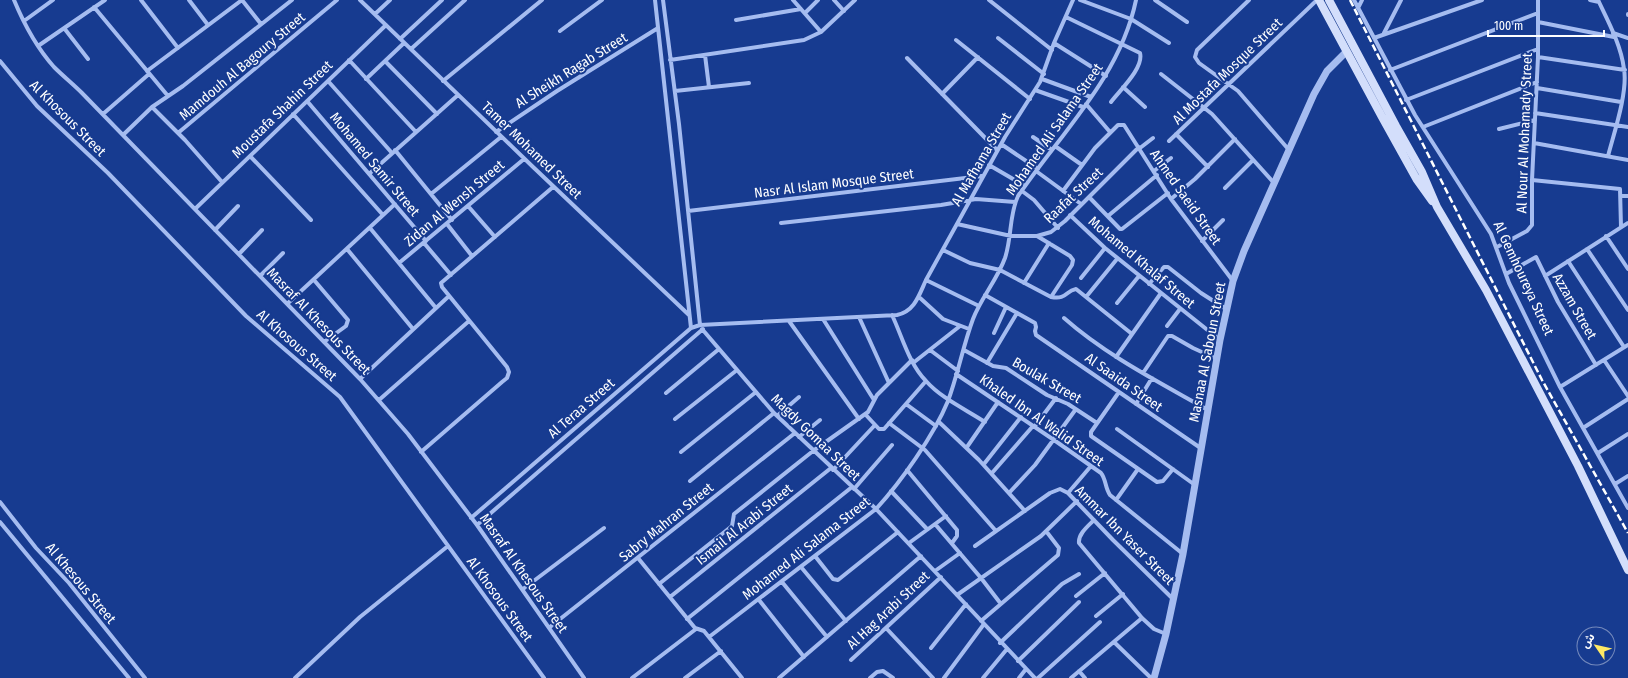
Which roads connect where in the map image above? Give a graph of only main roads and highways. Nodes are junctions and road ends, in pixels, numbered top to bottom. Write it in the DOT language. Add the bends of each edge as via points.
graph roads {
  1 [pos="1318,0"];
  2 [pos="1329,0"];
  3 [pos="1376,98"];
  4 [pos="1628,570"];
  1 -- 3 [label="main road" via="1346,52"];
  2 -- 3 [label="main road"];
  3 -- 4 [label="main road" via="1422,188 1437,207 1486,290 1578,466"];
}
